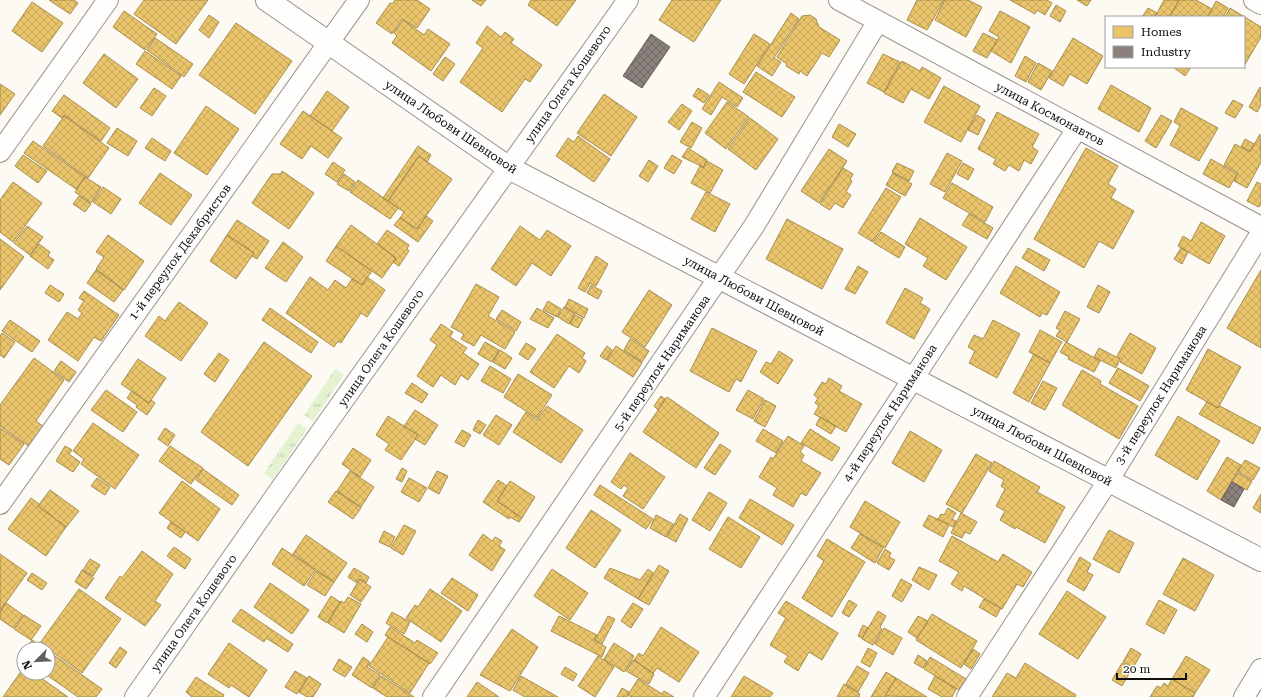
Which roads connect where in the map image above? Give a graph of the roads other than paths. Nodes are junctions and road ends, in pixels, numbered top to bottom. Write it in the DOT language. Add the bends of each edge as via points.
graph roads {
  1 [pos="108,0"];
  2 [pos="267,0"];
  3 [pos="359,0"];
  4 [pos="628,0"];
  5 [pos="839,0"];
  6 [pos="1254,0"];
  7 [pos="1261,4"];
  8 [pos="878,21"];
  9 [pos="329,43"];
  10 [pos="1077,129"];
  11 [pos="0,152"];
  12 [pos="509,168"];
  13 [pos="1261,227"];
  14 [pos="1261,233"];
  15 [pos="720,278"];
  16 [pos="913,379"];
  17 [pos="1108,481"];
  18 [pos="0,504"];
  19 [pos="1261,560"];
  20 [pos="1261,669"];
  21 [pos="135,697"];
  22 [pos="433,697"];
  23 [pos="704,697"];
  24 [pos="967,697"];
  25 [pos="1244,697"];
  1 -- 11 [label="street"];
  2 -- 9 [label="street, улица Любови Шевцовой"];
  3 -- 9 [label="street, 1-й переулок Декабристов"];
  4 -- 12 [label="street, улица Олега Кошевого"];
  5 -- 8 [label="street, улица Космонавтов"];
  6 -- 7 [label="street"];
  8 -- 10 [label="street, улица Космонавтов"];
  8 -- 15 [label="street, 5-й переулок Нариманова"];
  9 -- 12 [label="street, улица Любови Шевцовой"];
  9 -- 18 [label="street, 1-й переулок Декабристов"];
  10 -- 13 [label="street, улица Космонавтов"];
  10 -- 16 [label="street, 4-й переулок Нариманова"];
  12 -- 15 [label="street, улица Любови Шевцовой"];
  12 -- 21 [label="street, улица Олега Кошевого"];
  14 -- 17 [label="street, 3-й переулок Нариманова"];
  15 -- 16 [label="street, улица Любови Шевцовой"];
  15 -- 22 [label="street, 5-й переулок Нариманова"];
  16 -- 17 [label="street, улица Любови Шевцовой"];
  16 -- 23 [label="street, 4-й переулок Нариманова"];
  17 -- 19 [label="street, улица Любови Шевцовой"];
  17 -- 24 [label="street, 3-й переулок Нариманова"];
  20 -- 25 [label="street"];
}
